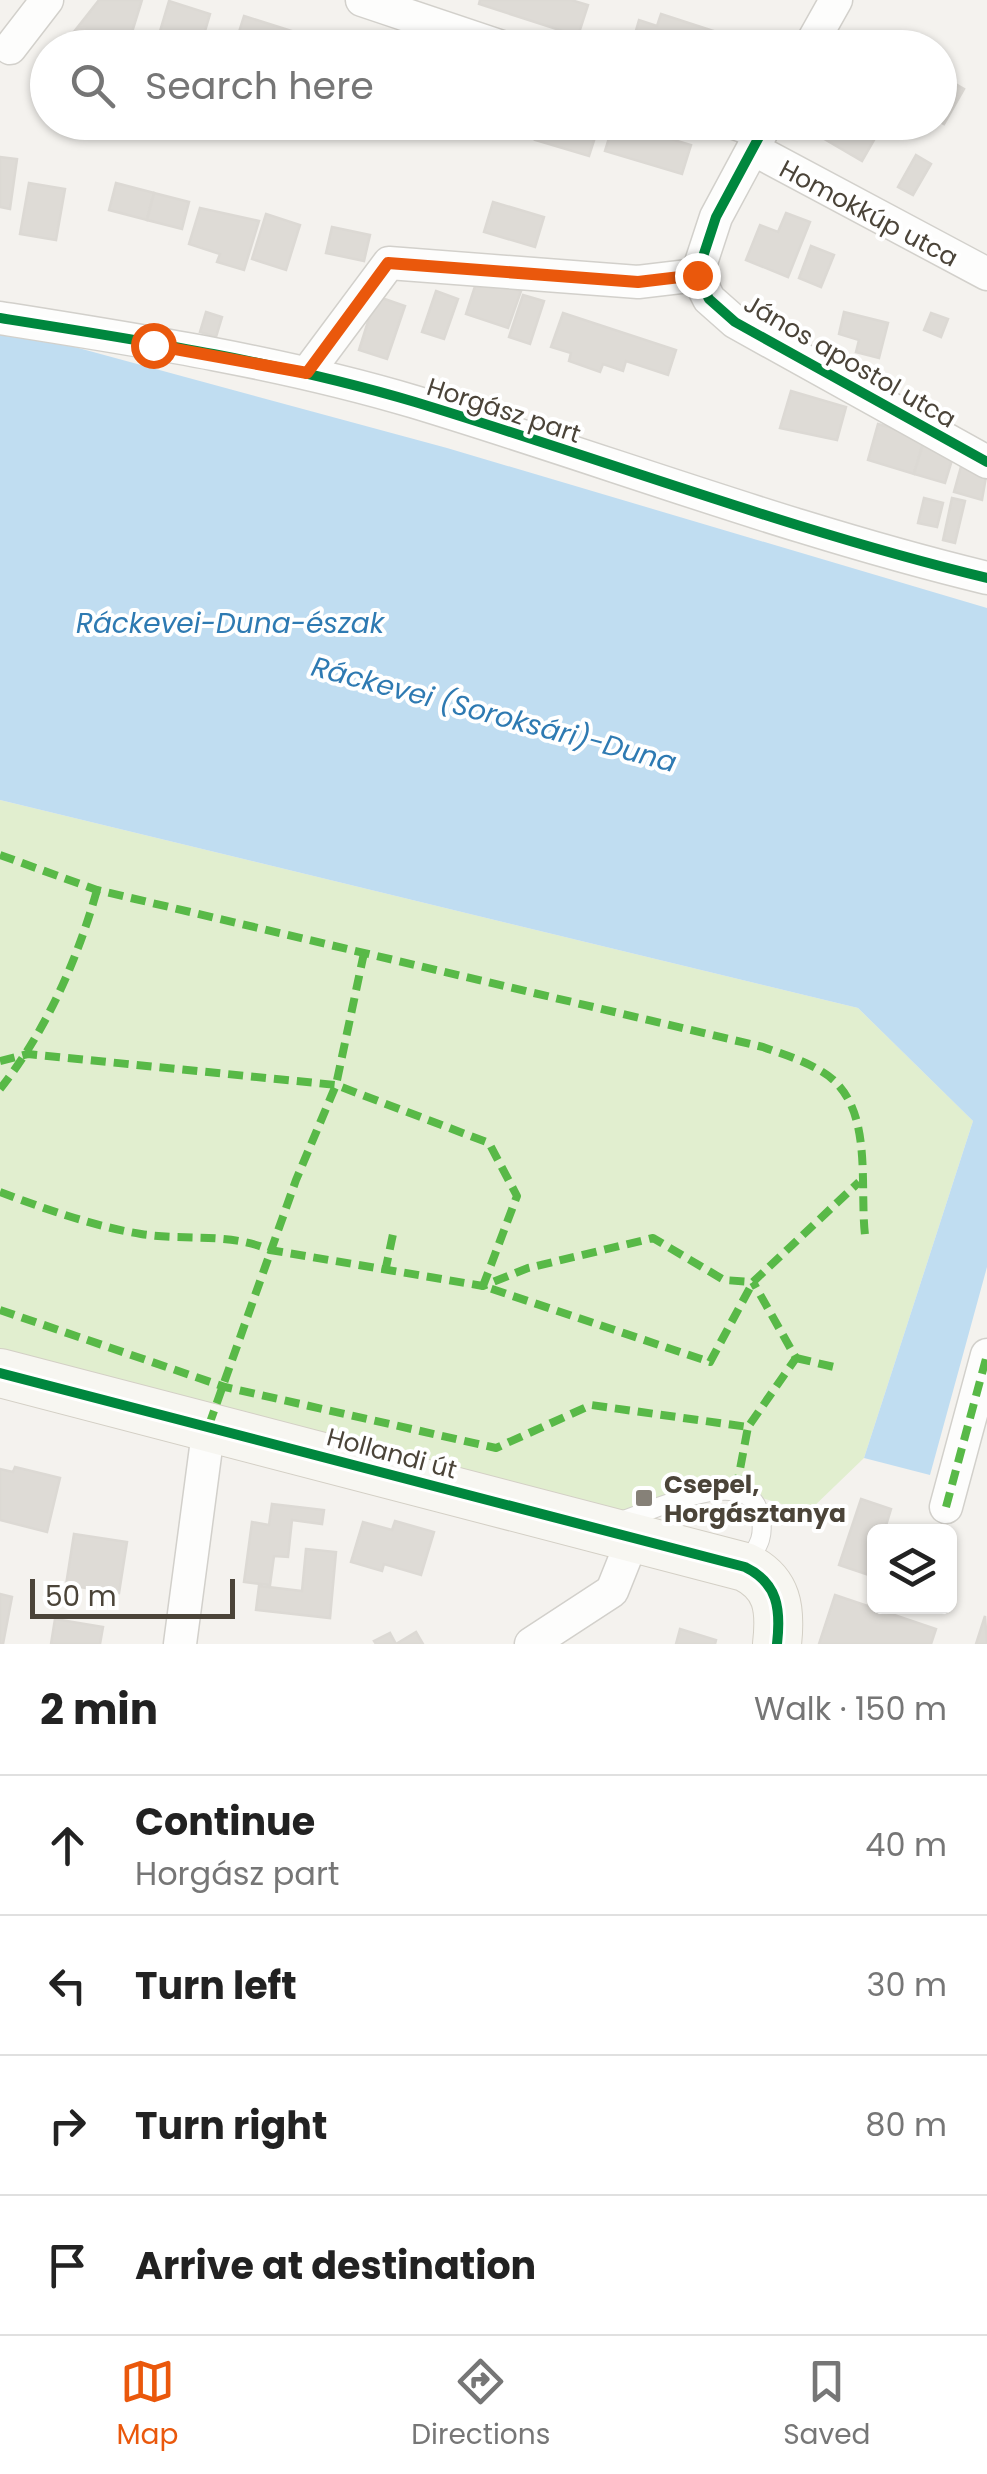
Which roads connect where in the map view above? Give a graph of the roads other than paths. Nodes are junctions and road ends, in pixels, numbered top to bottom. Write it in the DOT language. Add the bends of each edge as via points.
graph roads {
  1 [pos="47,0"];
  2 [pos="362,0"];
  3 [pos="836,0"];
  4 [pos="451,30"];
  5 [pos="819,30"];
  6 [pos="10,48"];
  7 [pos="750,140"];
  8 [pos="766,140"];
  9 [pos="987,274"];
  10 [pos="697,275"];
  11 [pos="0,318"];
  12 [pos="307,373"];
  13 [pos="987,462"];
  14 [pos="987,578"];
  15 [pos="987,1354"];
  16 [pos="0,1373"];
  17 [pos="209,1425"];
  18 [pos="946,1507"];
  19 [pos="618,1532"];
  20 [pos="757,1575"];
  21 [pos="180,1644"];
  22 [pos="531,1644"];
  23 [pos="776,1644"];
  1 -- 6 [label="street"];
  2 -- 4 [label="street"];
  3 -- 5 [label="street"];
  7 -- 10 [label="street"];
  8 -- 9 [label="street, Homokkúp utca"];
  10 -- 12 [label="street" via="638,282 388,263"];
  10 -- 13 [label="street, János apostol utca" via="709,299 735,322"];
  11 -- 12 [label="street, Horgász part"];
  12 -- 14 [label="street, Horgász part" via="866,548"];
  15 -- 18 [label="street"];
  16 -- 17 [label="street, Hollandi út"];
  17 -- 19 [label="street, Hollandi út"];
  17 -- 21 [label="street"];
  19 -- 20 [label="street, Hollandi út"];
  19 -- 20 [label="lane" via="708,1491 736,1490 755,1502 764,1524"];
  19 -- 22 [label="street" via="612,1591"];
  20 -- 23 [label="street" via="778,1600"];
}
